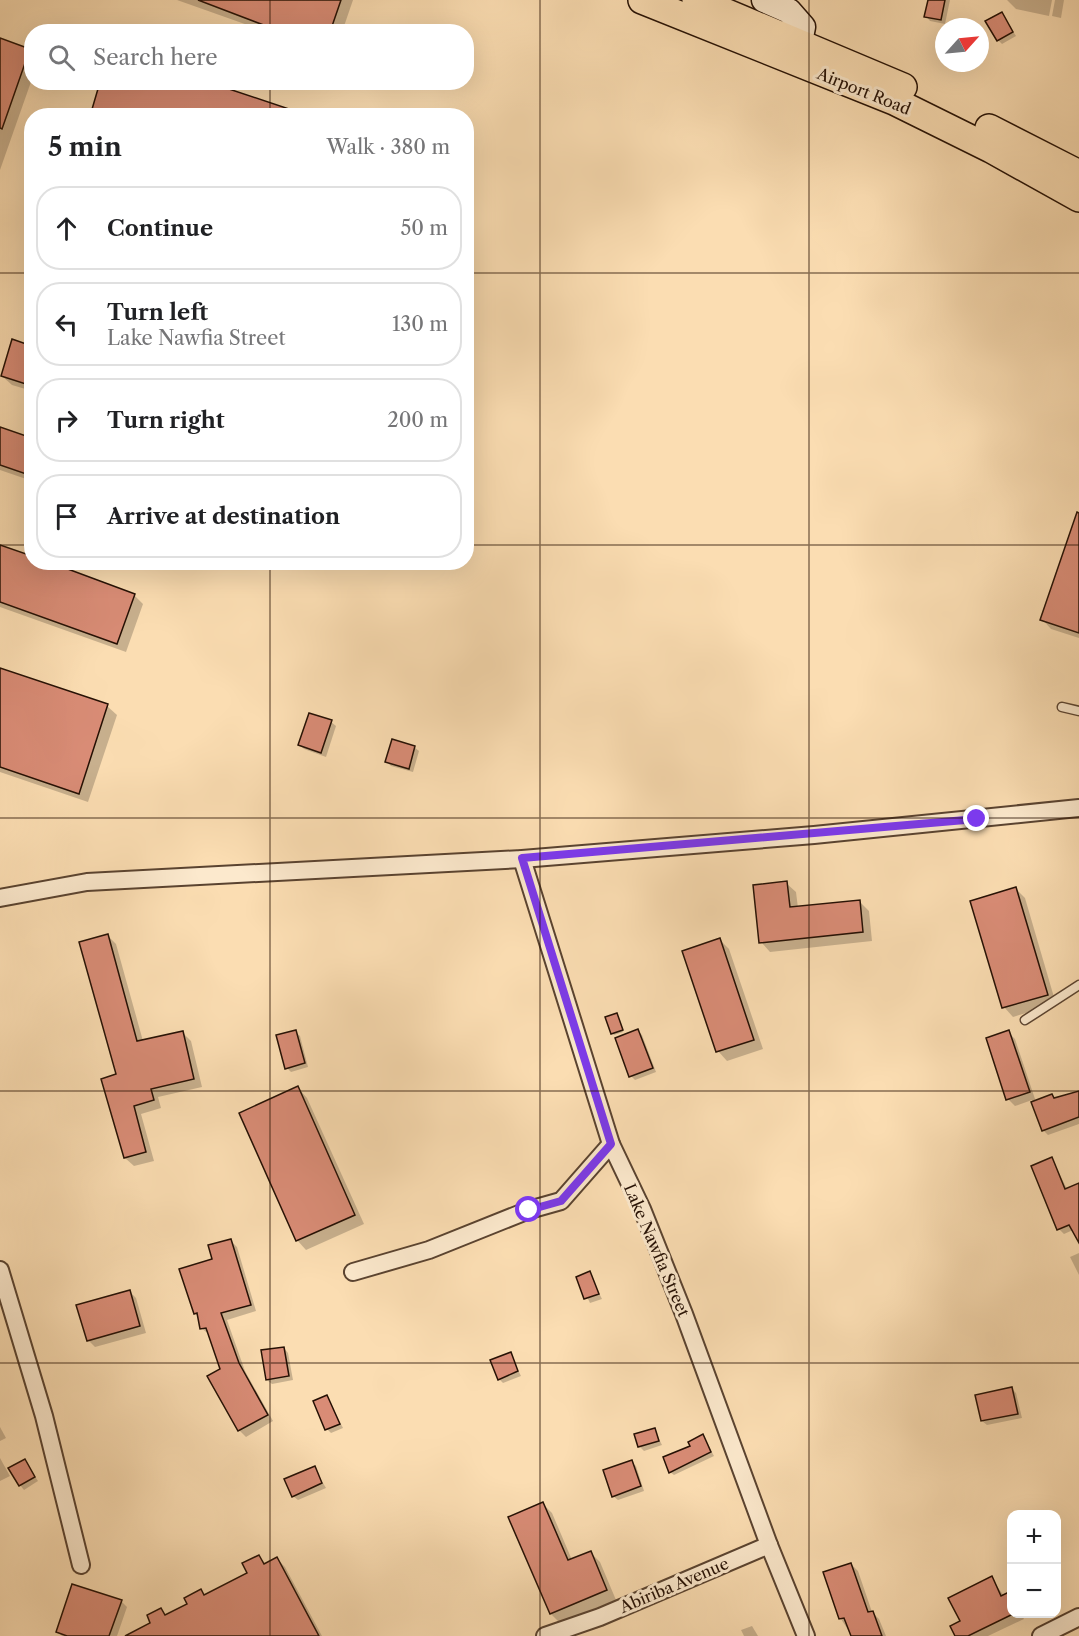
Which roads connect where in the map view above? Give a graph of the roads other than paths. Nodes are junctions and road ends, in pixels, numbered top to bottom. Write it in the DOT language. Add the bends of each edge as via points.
graph roads {
  1 [pos="642,0"];
  2 [pos="696,0"];
  3 [pos="770,1"];
  4 [pos="794,51"];
  5 [pos="845,71"];
  6 [pos="1079,174"];
  7 [pos="1079,198"];
  8 [pos="1062,707"];
  9 [pos="1079,711"];
  10 [pos="1079,808"];
  11 [pos="522,858"];
  12 [pos="0,898"];
  13 [pos="1079,985"];
  14 [pos="1025,1020"];
  15 [pos="611,1144"];
  16 [pos="0,1270"];
  17 [pos="353,1272"];
  18 [pos="769,1545"];
  19 [pos="81,1564"];
  20 [pos="1079,1617"];
  21 [pos="545,1636"];
  22 [pos="806,1636"];
  23 [pos="1041,1636"];
  1 -- 4 [label="main road, Airport Road"];
  2 -- 4 [label="main road, Airport Road"];
  3 -- 4 [label="main road" via="789,11 803,27"];
  4 -- 5 [label="main road, Airport Road"];
  5 -- 6 [label="main road, Airport Road" via="948,107"];
  5 -- 7 [label="main road, Airport Road"];
  8 -- 9 [label="lane"];
  10 -- 11 [label="street" via="814,835"];
  11 -- 12 [label="street" via="87,882"];
  11 -- 15 [label="street, Lake Nawfia Street"];
  13 -- 14 [label="lane"];
  15 -- 17 [label="street" via="561,1201 429,1250"];
  15 -- 18 [label="street, Lake Nawfia Street" via="684,1314"];
  16 -- 19 [label="street" via="44,1416"];
  18 -- 21 [label="street, Abiriba Avenue" via="600,1617"];
  18 -- 22 [label="street, Lake Nawfia Street"];
  20 -- 23 [label="street"];
}
